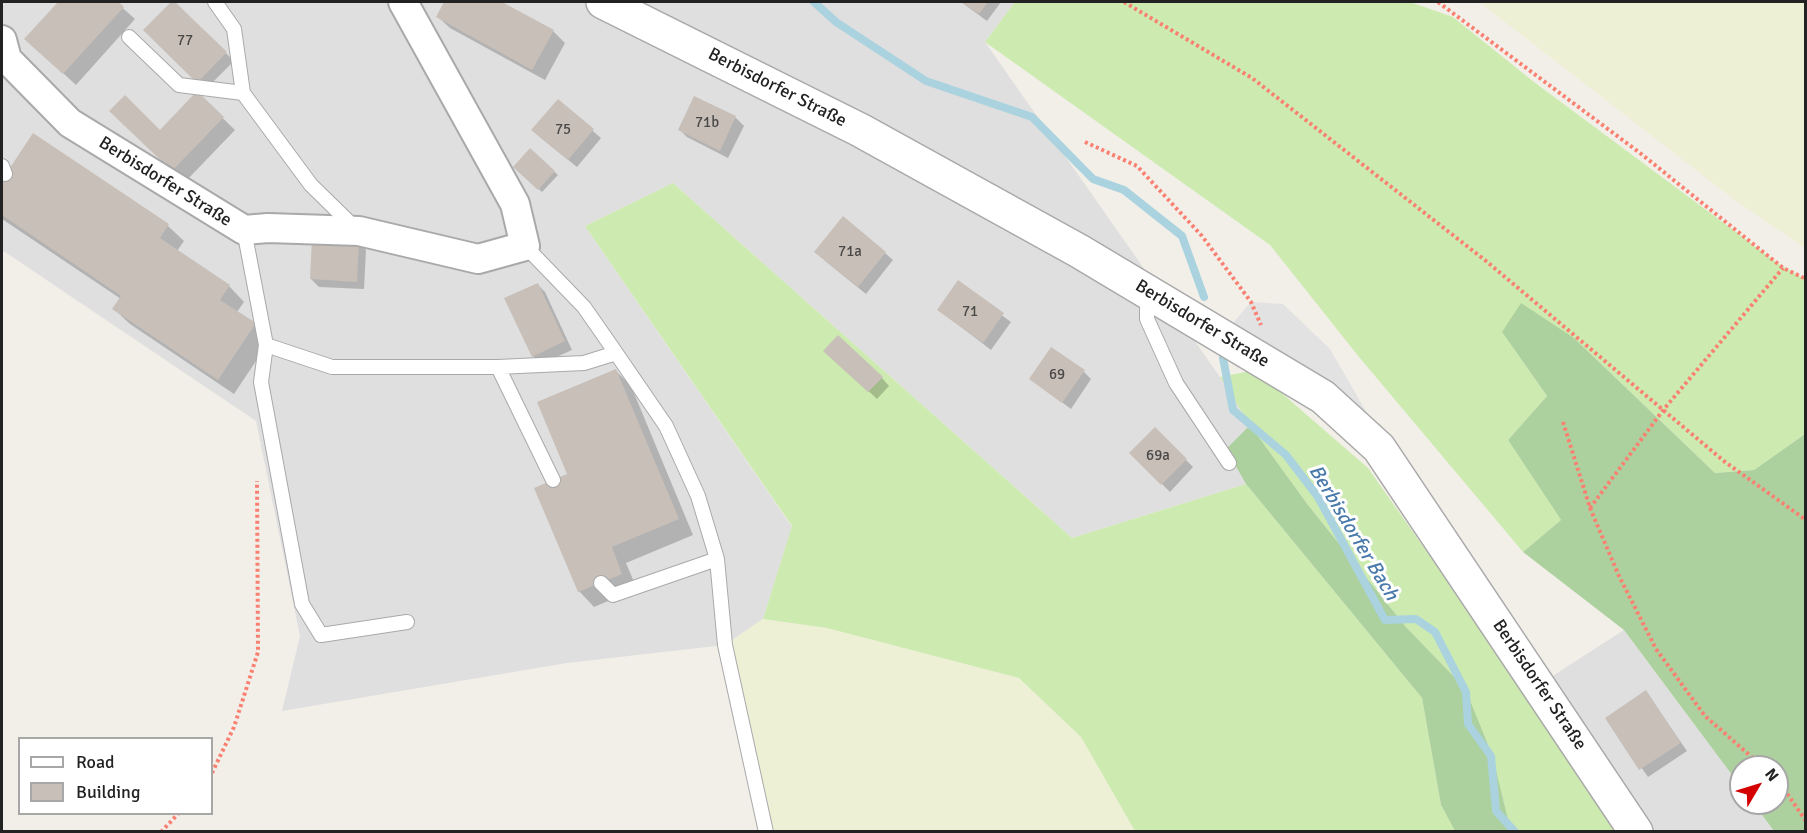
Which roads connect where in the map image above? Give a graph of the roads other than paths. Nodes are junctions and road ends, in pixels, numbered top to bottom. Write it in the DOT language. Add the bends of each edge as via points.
graph roads {
  1 [pos="215,2"];
  2 [pos="403,2"];
  3 [pos="603,2"];
  4 [pos="129,37"];
  5 [pos="3,55"];
  6 [pos="243,93"];
  7 [pos="244,230"];
  8 [pos="359,231"];
  9 [pos="525,246"];
  10 [pos="1147,291"];
  11 [pos="266,345"];
  12 [pos="616,353"];
  13 [pos="498,367"];
  14 [pos="1229,463"];
  15 [pos="553,480"];
  16 [pos="717,559"];
  17 [pos="601,583"];
  18 [pos="406,622"];
  19 [pos="766,831"];
  20 [pos="1636,831"];
  1 -- 6 [label="lane" via="234,29"];
  2 -- 9 [label="street" via="515,204"];
  3 -- 10 [label="street, Berbisdorfer Straße" via="860,130"];
  4 -- 6 [label="lane" via="179,85"];
  5 -- 7 [label="street, Berbisdorfer Straße" via="70,123"];
  6 -- 8 [label="lane" via="310,185"];
  7 -- 8 [label="street, Berbisdorfer Straße"];
  7 -- 11 [label="lane"];
  8 -- 9 [label="street, Berbisdorfer Straße" via="478,259"];
  9 -- 12 [label="lane" via="584,307"];
  10 -- 14 [label="lane" via="1148,320 1176,383"];
  10 -- 20 [label="street, Berbisdorfer Straße" via="1323,397 1380,448"];
  11 -- 13 [label="lane" via="332,367"];
  11 -- 18 [label="lane" via="261,382 302,604 321,635"];
  12 -- 13 [label="lane" via="584,363"];
  12 -- 16 [label="lane" via="666,426 698,496"];
  13 -- 15 [label="lane"];
  16 -- 17 [label="lane" via="613,595"];
  16 -- 19 [label="lane" via="725,645"];
}
